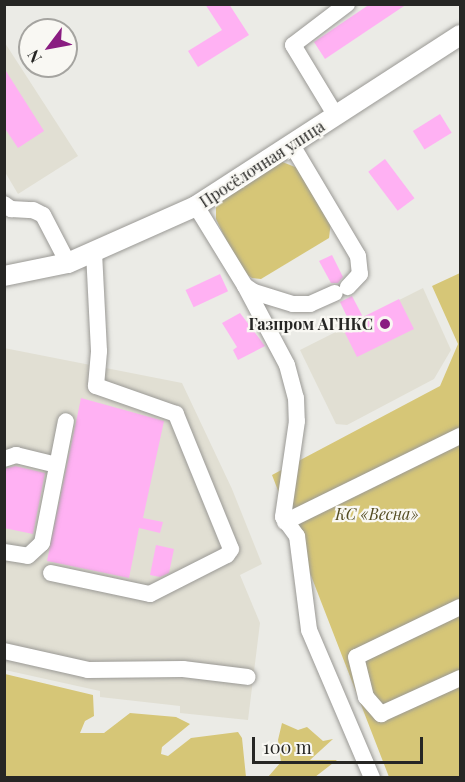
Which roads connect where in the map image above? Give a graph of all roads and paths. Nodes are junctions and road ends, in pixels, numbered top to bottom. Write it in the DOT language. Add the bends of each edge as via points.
graph roads {
  1 [pos="347,4"];
  2 [pos="460,35"];
  3 [pos="336,116"];
  4 [pos="292,145"];
  5 [pos="4,204"];
  6 [pos="196,206"];
  7 [pos="94,253"];
  8 [pos="60,266"];
  9 [pos="4,276"];
  10 [pos="246,286"];
  11 [pos="66,421"];
  12 [pos="460,436"];
  13 [pos="4,459"];
  14 [pos="57,465"];
  15 [pos="285,522"];
  16 [pos="4,552"];
  17 [pos="51,573"];
  18 [pos="460,607"];
  19 [pos="4,651"];
  20 [pos="248,677"];
  21 [pos="460,678"];
  22 [pos="372,777"];
  1 -- 3 [label="lane" via="292,45"];
  2 -- 3 [label="main road, Просёлочная улица"];
  3 -- 4 [label="main road, Просёлочная улица"];
  4 -- 6 [label="main road, Просёлочная улица"];
  4 -- 10 [label="lane" via="358,256 360,274 342,290 310,304 265,297"];
  5 -- 8 [label="lane" via="43,215"];
  6 -- 7 [label="main road, Просёлочная улица"];
  6 -- 10 [label="lane"];
  7 -- 8 [label="main road, Просёлочная улица"];
  7 -- 17 [label="lane" via="99,351 96,386 176,414 231,549 227,555 150,594"];
  8 -- 9 [label="main road, Просёлочная улица"];
  10 -- 15 [label="lane" via="287,365 296,398 297,421 283,509"];
  11 -- 14 [label="lane"];
  12 -- 15 [label="lane"];
  13 -- 14 [label="lane" via="21,456"];
  14 -- 16 [label="lane" via="42,543 28,555"];
  15 -- 22 [label="lane" via="297,536 309,630"];
  18 -- 21 [label="lane" via="356,657 366,697 381,714"];
  19 -- 20 [label="lane" via="88,669 183,669"];
}
